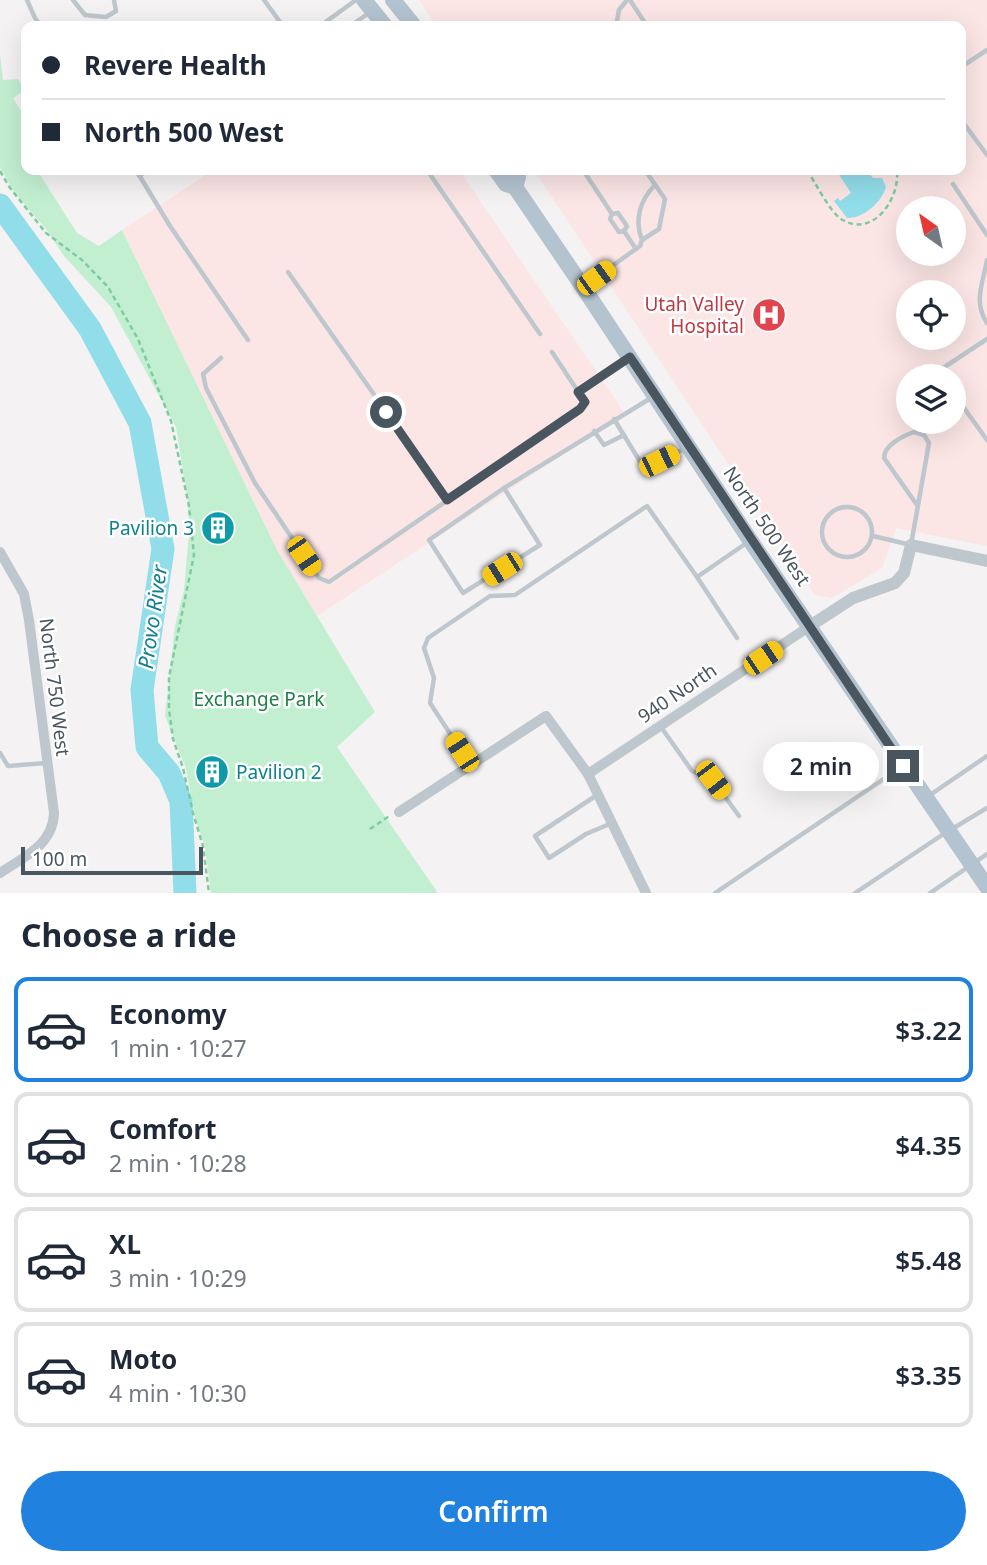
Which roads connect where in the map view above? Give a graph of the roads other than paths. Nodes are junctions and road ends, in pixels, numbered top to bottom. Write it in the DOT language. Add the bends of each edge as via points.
graph roads {
  1 [pos="27,0"];
  2 [pos="73,0"];
  3 [pos="114,0"];
  4 [pos="264,0"];
  5 [pos="356,0"];
  6 [pos="393,0"];
  7 [pos="629,0"];
  8 [pos="368,6"];
  9 [pos="37,21"];
  10 [pos="279,21"];
  11 [pos="327,21"];
  12 [pos="354,21"];
  13 [pos="381,21"];
  14 [pos="410,21"];
  15 [pos="617,21"];
  16 [pos="644,21"];
  17 [pos="987,50"];
  18 [pos="966,64"];
  19 [pos="966,126"];
  20 [pos="987,155"];
  21 [pos="433,175"];
  22 [pos="500,175"];
  23 [pos="517,175"];
  24 [pos="586,175"];
  25 [pos="648,175"];
  26 [pos="139,176"];
  27 [pos="953,184"];
  28 [pos="655,185"];
  29 [pos="515,187"];
  30 [pos="987,235"];
  31 [pos="642,240"];
  32 [pos="636,249"];
  33 [pos="987,260"];
  34 [pos="288,272"];
  35 [pos="583,287"];
  36 [pos="987,323"];
  37 [pos="540,334"];
  38 [pos="987,339"];
  39 [pos="248,340"];
  40 [pos="552,352"];
  41 [pos="630,357"];
  42 [pos="221,358"];
  43 [pos="949,364"];
  44 [pos="578,392"];
  45 [pos="655,395"];
  46 [pos="966,411"];
  47 [pos="614,419"];
  48 [pos="594,431"];
  49 [pos="624,435"];
  50 [pos="987,440"];
  51 [pos="689,447"];
  52 [pos="504,488"];
  53 [pos="447,500"];
  54 [pos="917,505"];
  55 [pos="873,536"];
  56 [pos="750,540"];
  57 [pos="911,545"];
  58 [pos="0,552"];
  59 [pos="987,561"];
  60 [pos="697,577"];
  61 [pos="810,626"];
  62 [pos="737,638"];
  63 [pos="661,727"];
  64 [pos="0,753"];
  65 [pos="987,756"];
  66 [pos="47,763"];
  67 [pos="471,765"];
  68 [pos="903,766"];
  69 [pos="588,774"];
  70 [pos="598,795"];
  71 [pos="926,798"];
  72 [pos="987,808"];
  73 [pos="399,812"];
  74 [pos="740,816"];
  75 [pos="612,823"];
  76 [pos="948,831"];
  77 [pos="987,854"];
  78 [pos="972,865"];
  79 [pos="0,873"];
  80 [pos="987,887"];
  81 [pos="645,892"];
  82 [pos="715,893"];
  83 [pos="855,893"];
  84 [pos="930,893"];
  1 -- 9 [label="lane"];
  2 -- 3 [label="lane" via="85,15 106,17 116,11"];
  4 -- 10 [label="lane"];
  5 -- 11 [label="lane"];
  6 -- 14 [label="main road"];
  7 -- 15 [label="lane" via="619,10"];
  7 -- 16 [label="lane"];
  8 -- 12 [label="lane"];
  8 -- 13 [label="main road"];
  17 -- 18 [label="lane"];
  19 -- 20 [label="lane"];
  21 -- 37 [label="lane"];
  22 -- 29 [label="main road, North 500 West"];
  23 -- 29 [label="main road"];
  24 -- 32 [label="lane" via="612,214 618,214 627,226 624,231"];
  25 -- 28 [label="lane"];
  26 -- 39 [label="lane"];
  27 -- 30 [label="lane"];
  28 -- 31 [label="lane" via="644,195 637,226"];
  28 -- 31 [label="lane" via="665,199 659,229"];
  29 -- 35 [label="main road, North 500 West"];
  31 -- 32 [label="lane"];
  32 -- 35 [label="lane"];
  33 -- 36 [label="lane" via="978,300"];
  34 -- 53 [label="lane"];
  35 -- 41 [label="main road, North 500 West"];
  38 -- 43 [label="lane"];
  40 -- 44 [label="lane"];
  41 -- 44 [label="lane"];
  41 -- 45 [label="main road, North 500 West"];
  42 -- 53 [label="lane" via="203,374 205,388 255,484 319,578 329,582"];
  44 -- 53 [label="lane" via="585,402 580,409"];
  45 -- 47 [label="lane"];
  45 -- 51 [label="main road, North 500 West"];
  46 -- 50 [label="lane"];
  47 -- 48 [label="lane"];
  47 -- 49 [label="lane"];
  48 -- 49 [label="lane" via="604,445"];
  48 -- 52 [label="lane"];
  49 -- 51 [label="lane" via="644,468"];
  51 -- 56 [label="main road, North 500 West"];
  52 -- 52 [label="lane" via="429,540 463,593 540,545"];
  54 -- 54 [label="lane" via="929,443 914,432 883,454"];
  54 -- 57 [label="lane"];
  55 -- 55 [label="lane" via="870,520 854,508 827,516 822,537 840,556 856,555"];
  55 -- 57 [label="lane"];
  56 -- 60 [label="lane"];
  56 -- 61 [label="main road, North 500 West"];
  57 -- 59 [label="street"];
  57 -- 61 [label="street, 940 North" via="904,573 895,583 862,593"];
  58 -- 66 [label="street, North 750 West" via="24,594"];
  60 -- 62 [label="lane"];
  60 -- 67 [label="lane" via="647,506 515,595 490,596 428,638 424,648 434,678 430,704"];
  61 -- 63 [label="street, 940 North"];
  61 -- 68 [label="main road, North 500 West"];
  63 -- 69 [label="street, 940 North"];
  63 -- 74 [label="lane" via="692,771 713,780"];
  64 -- 66 [label="lane" via="8,766"];
  65 -- 71 [label="lane"];
  66 -- 79 [label="street, North 750 West" via="54,814 51,833 43,844"];
  67 -- 69 [label="street" via="545,716"];
  67 -- 73 [label="street"];
  68 -- 71 [label="main road, North 500 West"];
  68 -- 82 [label="lane"];
  69 -- 70 [label="street"];
  70 -- 75 [label="street"];
  70 -- 75 [label="lane" via="535,836 549,858"];
  71 -- 76 [label="main road, North 500 West"];
  72 -- 76 [label="lane"];
  75 -- 81 [label="street"];
  76 -- 78 [label="main road, North 500 West"];
  76 -- 83 [label="lane"];
  77 -- 78 [label="lane"];
  78 -- 80 [label="main road, North 500 West"];
  78 -- 84 [label="lane"];
}
